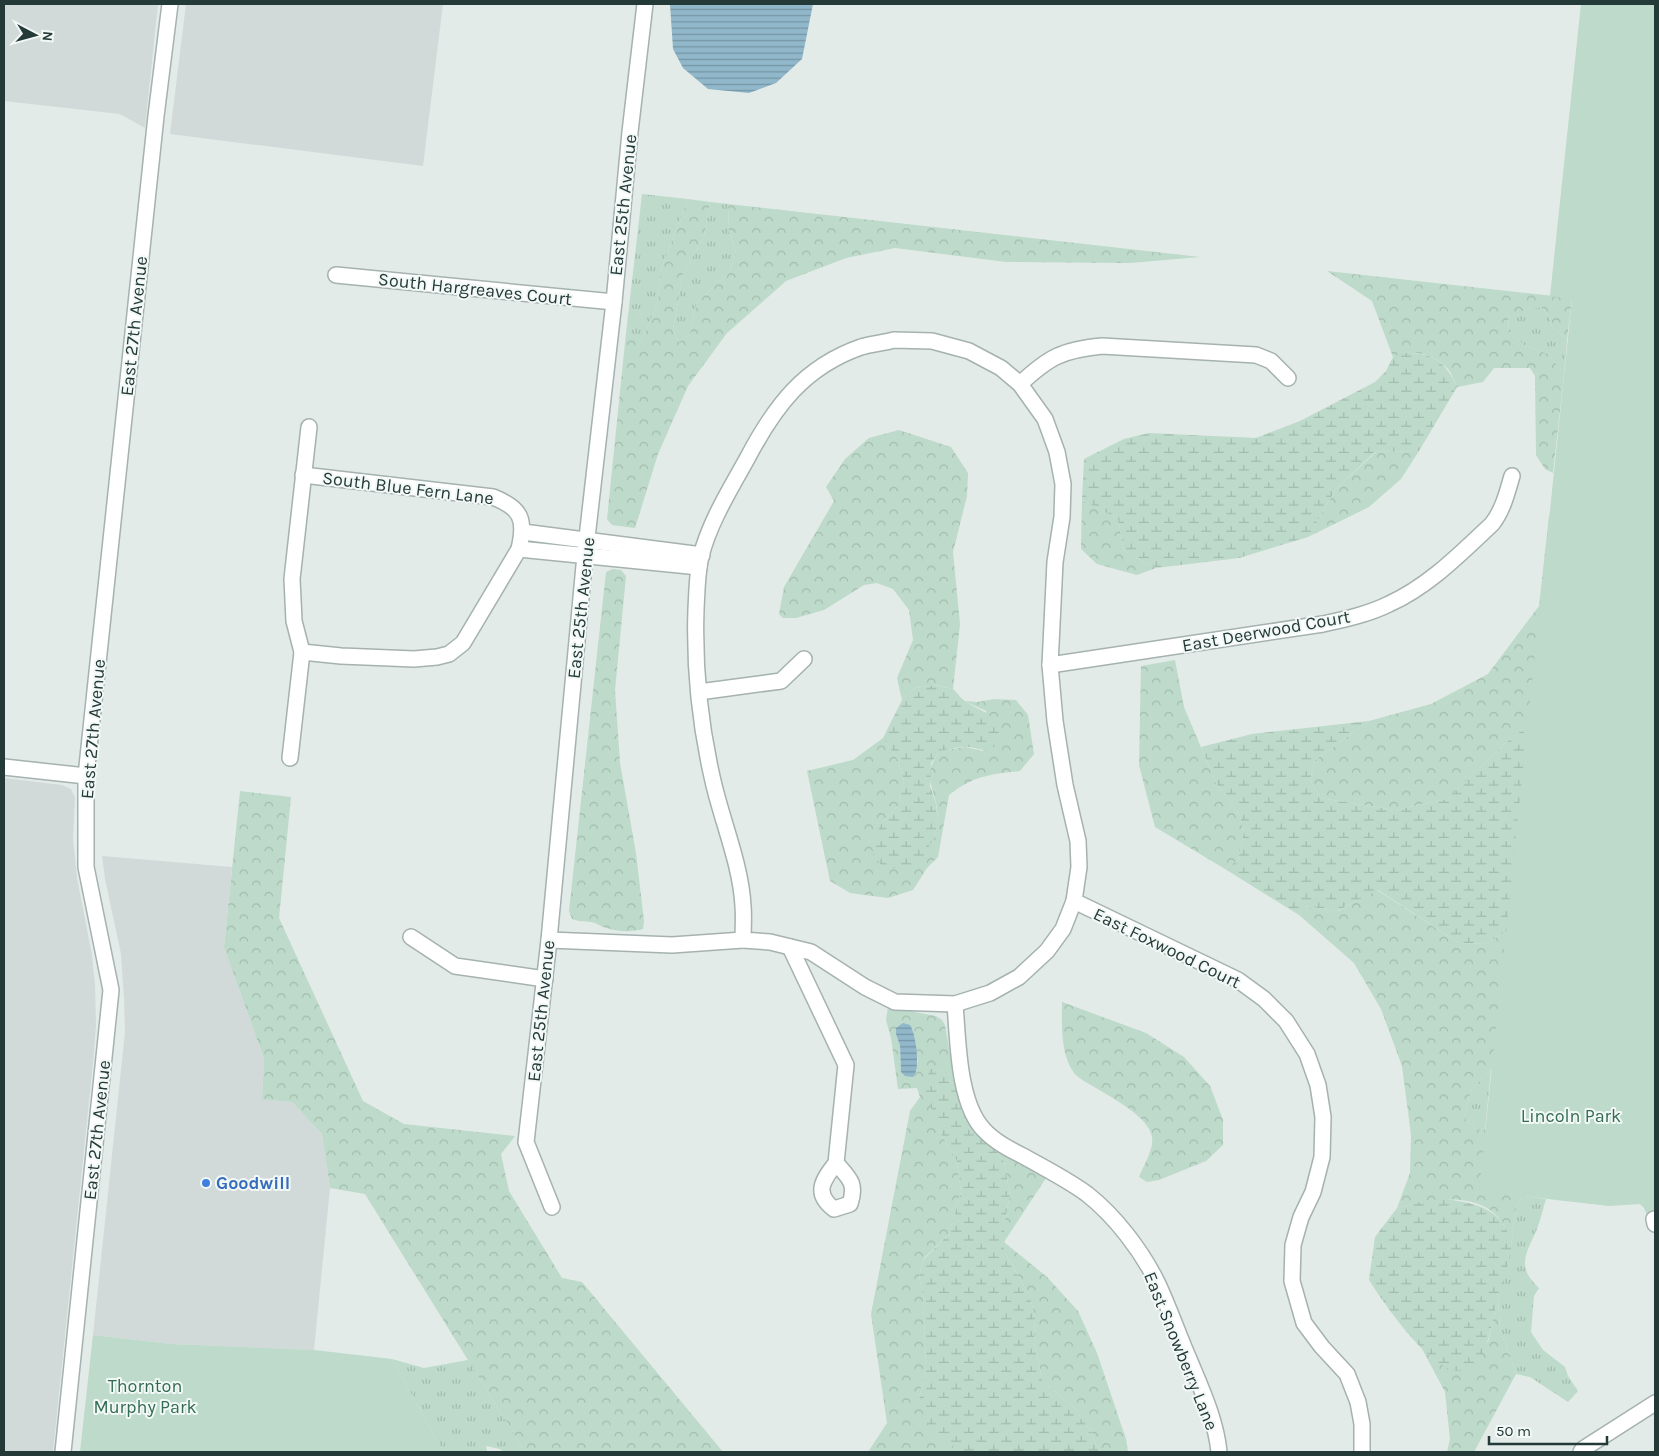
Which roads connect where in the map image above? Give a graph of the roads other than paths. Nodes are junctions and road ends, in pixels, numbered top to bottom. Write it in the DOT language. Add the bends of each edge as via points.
graph roads {
  1 [pos="170,4"];
  2 [pos="645,4"];
  3 [pos="336,275"];
  4 [pos="614,302"];
  5 [pos="1288,378"];
  6 [pos="1020,384"];
  7 [pos="309,427"];
  8 [pos="303,475"];
  9 [pos="1512,476"];
  10 [pos="523,532"];
  11 [pos="586,548"];
  12 [pos="519,549"];
  13 [pos="700,561"];
  14 [pos="302,652"];
  15 [pos="804,659"];
  16 [pos="1050,665"];
  17 [pos="699,692"];
  18 [pos="290,758"];
  19 [pos="4,767"];
  20 [pos="86,776"];
  21 [pos="1074,902"];
  22 [pos="410,937"];
  23 [pos="549,940"];
  24 [pos="743,940"];
  25 [pos="790,947"];
  26 [pos="544,979"];
  27 [pos="954,1004"];
  28 [pos="836,1163"];
  29 [pos="552,1207"];
  30 [pos="1655,1403"];
  31 [pos="63,1452"];
  32 [pos="1219,1452"];
  33 [pos="1362,1452"];
  34 [pos="1581,1452"];
  1 -- 20 [label="street, East 27th Avenue"];
  2 -- 4 [label="street, East 25th Avenue"];
  3 -- 4 [label="street, South Hargreaves Court"];
  4 -- 11 [label="street, East 25th Avenue"];
  5 -- 6 [label="street" via="1271,361 1256,355 1102,346 1058,355 1041,364"];
  6 -- 13 [label="street" via="1001,368 969,351 932,341 894,340 862,347 827,363 798,384 764,425 717,516"];
  6 -- 16 [label="street" via="1045,419 1058,452 1064,484 1055,562"];
  7 -- 8 [label="street"];
  8 -- 10 [label="street, South Blue Fern Lane" via="493,497 511,504 522,521"];
  8 -- 14 [label="street" via="292,579 294,621"];
  9 -- 16 [label="street, East Deerwood Court" via="1499,516 1492,524 1428,581 1390,604 1323,624"];
  10 -- 11 [label="street"];
  10 -- 12 [label="street"];
  11 -- 12 [label="street"];
  11 -- 13 [label="street"];
  11 -- 23 [label="street, East 25th Avenue"];
  12 -- 14 [label="street" via="463,643 450,654 414,659"];
  13 -- 17 [label="street" via="695,634"];
  14 -- 18 [label="street"];
  15 -- 17 [label="street" via="781,681"];
  16 -- 21 [label="street" via="1065,785 1078,841 1079,867"];
  17 -- 24 [label="street" via="713,782 740,882"];
  19 -- 20 [label="street"];
  20 -- 31 [label="street, East 27th Avenue" via="86,867 111,990"];
  21 -- 27 [label="street" via="1063,929 1047,951 1019,978 990,993"];
  21 -- 33 [label="street, East Foxwood Court" via="1238,980 1286,1021 1307,1054 1318,1085 1323,1117 1322,1157 1293,1245 1292,1281 1304,1323 1346,1374 1358,1402"];
  22 -- 26 [label="street" via="454,966"];
  23 -- 24 [label="street" via="672,945"];
  23 -- 26 [label="street, East 25th Avenue"];
  24 -- 25 [label="street"];
  25 -- 27 [label="street" via="810,952 895,1002"];
  25 -- 28 [label="street" via="846,1065"];
  26 -- 29 [label="street, East 25th Avenue" via="526,1142"];
  27 -- 32 [label="street, East Snowberry Lane" via="962,1080 984,1130 1003,1146 1064,1178 1088,1195 1133,1244 1157,1282 1202,1391"];
  30 -- 34 [label="street"];
}
